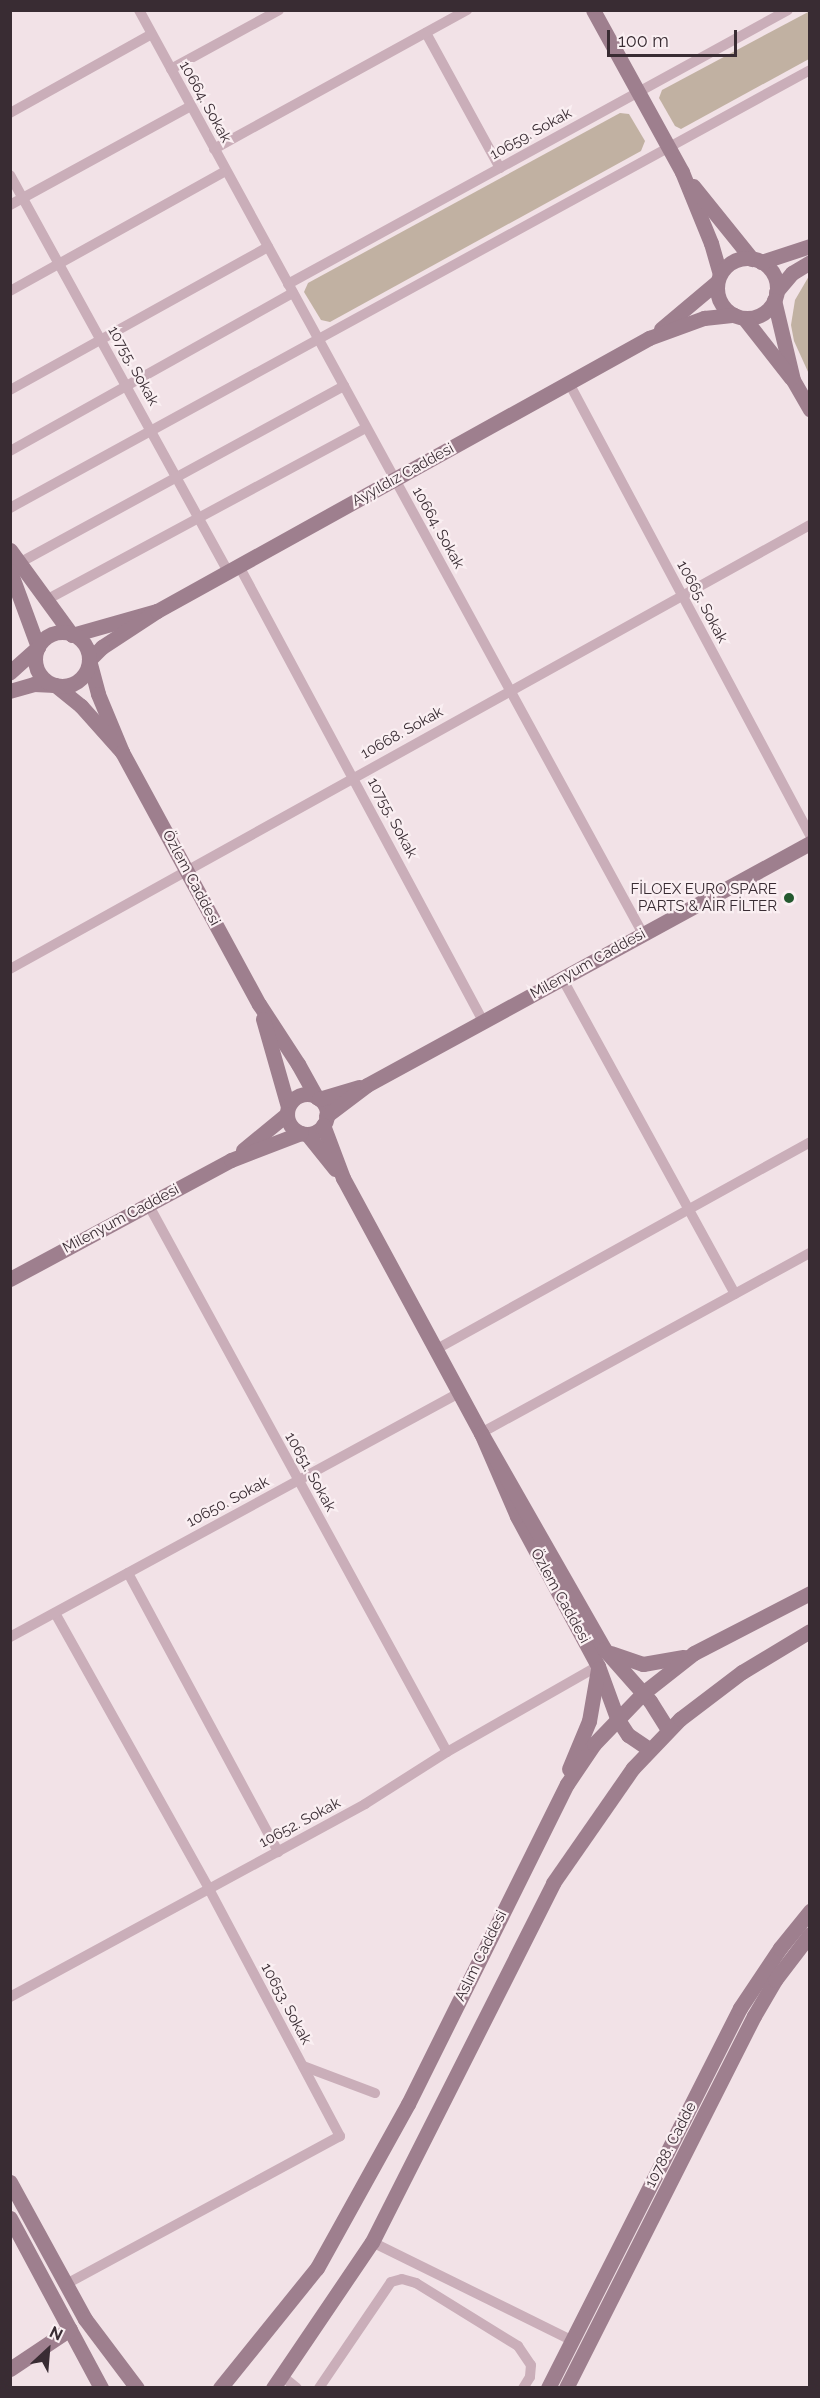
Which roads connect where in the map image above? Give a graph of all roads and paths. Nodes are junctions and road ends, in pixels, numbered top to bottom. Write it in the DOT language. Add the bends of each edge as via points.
graph roads {
  1 [pos="139,10"];
  2 [pos="279,10"];
  3 [pos="466,10"];
  4 [pos="593,10"];
  5 [pos="788,10"];
  6 [pos="426,33"];
  7 [pos="152,34"];
  8 [pos="171,69"];
  9 [pos="810,70"];
  10 [pos="638,93"];
  11 [pos="191,106"];
  12 [pos="10,113"];
  13 [pos="214,149"];
  14 [pos="669,149"];
  15 [pos="500,168"];
  16 [pos="226,171"];
  17 [pos="682,172"];
  18 [pos="10,175"];
  19 [pos="23,198"];
  20 [pos="10,205"];
  21 [pos="810,246"];
  22 [pos="268,247"];
  23 [pos="757,260"];
  24 [pos="810,262"];
  25 [pos="60,264"];
  26 [pos="719,278"];
  27 [pos="290,289"];
  28 [pos="10,291"];
  29 [pos="775,296"];
  30 [pos="739,316"];
  31 [pos="649,338"];
  32 [pos="318,339"];
  33 [pos="101,340"];
  34 [pos="794,380"];
  35 [pos="569,383"];
  36 [pos="127,386"];
  37 [pos="344,386"];
  38 [pos="10,390"];
  39 [pos="810,408"];
  40 [pos="366,428"];
  41 [pos="151,431"];
  42 [pos="10,451"];
  43 [pos="177,477"];
  44 [pos="394,480"];
  45 [pos="10,508"];
  46 [pos="199,518"];
  47 [pos="810,525"];
  48 [pos="10,550"];
  49 [pos="16,567"];
  50 [pos="234,569"];
  51 [pos="682,596"];
  52 [pos="48,599"];
  53 [pos="157,611"];
  54 [pos="72,634"];
  55 [pos="38,647"];
  56 [pos="89,660"];
  57 [pos="10,672"];
  58 [pos="55,685"];
  59 [pos="10,691"];
  60 [pos="510,691"];
  61 [pos="122,752"];
  62 [pos="354,777"];
  63 [pos="810,835"];
  64 [pos="810,843"];
  65 [pos="186,870"];
  66 [pos="643,934"];
  67 [pos="10,969"];
  68 [pos="562,978"];
  69 [pos="259,1004"];
  70 [pos="483,1021"];
  71 [pos="367,1085"];
  72 [pos="317,1098"];
  73 [pos="287,1111"];
  74 [pos="325,1121"];
  75 [pos="304,1134"];
  76 [pos="810,1142"];
  77 [pos="231,1160"];
  78 [pos="343,1178"];
  79 [pos="148,1204"];
  80 [pos="688,1209"];
  81 [pos="810,1253"];
  82 [pos="10,1279"];
  83 [pos="735,1294"];
  84 [pos="435,1350"];
  85 [pos="459,1393"];
  86 [pos="481,1433"];
  87 [pos="298,1481"];
  88 [pos="128,1573"];
  89 [pos="810,1593"];
  90 [pos="55,1613"];
  91 [pos="810,1631"];
  92 [pos="10,1637"];
  93 [pos="604,1649"];
  94 [pos="694,1653"];
  95 [pos="598,1666"];
  96 [pos="643,1693"];
  97 [pos="617,1718"];
  98 [pos="668,1730"];
  99 [pos="649,1749"];
  100 [pos="447,1752"];
  101 [pos="558,1802"];
  102 [pos="278,1852"];
  103 [pos="209,1889"];
  104 [pos="810,1911"];
  105 [pos="810,1934"];
  106 [pos="10,1997"];
  107 [pos="303,2066"];
  108 [pos="375,2093"];
  109 [pos="10,2182"];
  110 [pos="10,2218"];
  111 [pos="372,2242"];
  112 [pos="65,2285"];
  113 [pos="69,2329"];
  114 [pos="573,2341"];
  115 [pos="10,2369"];
  116 [pos="124,2372"];
  117 [pos="231,2375"];
  118 [pos="278,2382"];
  119 [pos="101,2388"];
  120 [pos="137,2388"];
  121 [pos="148,2388"];
  122 [pos="206,2388"];
  123 [pos="220,2388"];
  124 [pos="297,2388"];
  125 [pos="319,2388"];
  126 [pos="523,2388"];
  127 [pos="548,2388"];
  128 [pos="566,2388"];
  1 -- 7 [label="street, 10664. Sokak"];
  2 -- 8 [label="street"];
  3 -- 6 [label="street"];
  4 -- 10 [label="street"];
  5 -- 10 [label="street, 10659. Sokak"];
  6 -- 13 [label="street"];
  6 -- 15 [label="street"];
  7 -- 8 [label="street, 10664. Sokak"];
  7 -- 12 [label="street"];
  8 -- 11 [label="street, 10664. Sokak"];
  9 -- 14 [label="street"];
  10 -- 14 [label="street"];
  10 -- 15 [label="street, 10659. Sokak"];
  11 -- 13 [label="street, 10664. Sokak"];
  11 -- 19 [label="street"];
  13 -- 16 [label="street, 10664. Sokak"];
  14 -- 17 [label="street"];
  14 -- 32 [label="street"];
  15 -- 27 [label="street, 10659. Sokak"];
  16 -- 22 [label="street, 10664. Sokak"];
  16 -- 25 [label="street"];
  17 -- 23 [label="street"];
  17 -- 26 [label="street"];
  18 -- 19 [label="street, 10755. Sokak"];
  19 -- 20 [label="street"];
  19 -- 25 [label="street, 10755. Sokak"];
  21 -- 23 [label="street"];
  22 -- 27 [label="street, 10664. Sokak"];
  22 -- 33 [label="street"];
  23 -- 26 [label="street" via="734,261"];
  23 -- 29 [label="street" via="774,275"];
  24 -- 29 [label="street" via="792,273"];
  25 -- 28 [label="street"];
  25 -- 33 [label="street, 10755. Sokak"];
  26 -- 30 [label="street" via="720,301"];
  26 -- 31 [label="street, Ayyıldız Caddesi"];
  27 -- 32 [label="street, 10664. Sokak"];
  27 -- 36 [label="street, 10659. Sokak"];
  29 -- 30 [label="street" via="764,312"];
  29 -- 34 [label="street"];
  30 -- 31 [label="street, Ayyıldız Caddesi" via="704,318"];
  30 -- 34 [label="street"];
  31 -- 35 [label="street, Ayyıldız Caddesi"];
  32 -- 37 [label="street, 10664. Sokak"];
  32 -- 41 [label="street"];
  33 -- 36 [label="street, 10755. Sokak"];
  33 -- 38 [label="street"];
  34 -- 39 [label="street"];
  35 -- 44 [label="street, Ayyıldız Caddesi"];
  35 -- 51 [label="street, 10665. Sokak"];
  36 -- 41 [label="street, 10755. Sokak"];
  36 -- 42 [label="street, 10659. Sokak"];
  37 -- 40 [label="street, 10664. Sokak"];
  37 -- 43 [label="street"];
  40 -- 44 [label="street, 10664. Sokak"];
  40 -- 46 [label="street"];
  41 -- 43 [label="street, 10755. Sokak"];
  41 -- 45 [label="street"];
  43 -- 46 [label="street, 10755. Sokak"];
  43 -- 49 [label="street"];
  44 -- 50 [label="street, Ayyıldız Caddesi"];
  44 -- 60 [label="street, 10664. Sokak"];
  46 -- 50 [label="street, 10755. Sokak"];
  46 -- 52 [label="street"];
  47 -- 51 [label="street, 10668. Sokak"];
  48 -- 49 [label="street"];
  49 -- 52 [label="street"];
  49 -- 55 [label="street"];
  50 -- 53 [label="street, Ayyıldız Caddesi"];
  50 -- 62 [label="street, 10755. Sokak"];
  51 -- 60 [label="street, 10668. Sokak"];
  51 -- 63 [label="street, 10665. Sokak"];
  52 -- 54 [label="street"];
  53 -- 54 [label="street, Ayyıldız Caddesi"];
  53 -- 56 [label="street, Ayyıldız Caddesi"];
  54 -- 55 [label="street" via="56,633 42,640"];
  54 -- 56 [label="street" via="84,644"];
  55 -- 57 [label="street"];
  55 -- 58 [label="street" via="37,670"];
  56 -- 58 [label="street" via="78,681"];
  56 -- 61 [label="street, Özlem Caddesi" via="98,694"];
  58 -- 59 [label="street" via="34,684"];
  58 -- 61 [label="street, Özlem Caddesi" via="81,706"];
  60 -- 62 [label="street, 10668. Sokak"];
  60 -- 66 [label="street, 10664. Sokak"];
  61 -- 65 [label="street, Özlem Caddesi"];
  62 -- 65 [label="street, 10668. Sokak"];
  62 -- 70 [label="street, 10755. Sokak"];
  64 -- 66 [label="street, Milenyum Caddesi"];
  65 -- 67 [label="street, 10668. Sokak"];
  65 -- 69 [label="street, Özlem Caddesi"];
  66 -- 68 [label="street, Milenyum Caddesi"];
  68 -- 70 [label="street, Milenyum Caddesi"];
  68 -- 80 [label="street"];
  69 -- 72 [label="street, Özlem Caddesi"];
  69 -- 73 [label="street, Özlem Caddesi"];
  70 -- 71 [label="street, Milenyum Caddesi"];
  71 -- 72 [label="street"];
  71 -- 74 [label="street"];
  72 -- 73 [label="street" via="297,1097"];
  72 -- 74 [label="street" via="325,1106"];
  73 -- 75 [label="street" via="291,1126"];
  73 -- 77 [label="street"];
  74 -- 75 [label="street"];
  74 -- 78 [label="street, Özlem Caddesi"];
  75 -- 77 [label="street"];
  75 -- 78 [label="street, Özlem Caddesi"];
  76 -- 80 [label="street"];
  77 -- 79 [label="street, Milenyum Caddesi"];
  78 -- 84 [label="street, Özlem Caddesi"];
  79 -- 82 [label="street, Milenyum Caddesi"];
  79 -- 87 [label="street, 10651. Sokak"];
  80 -- 83 [label="street"];
  80 -- 84 [label="street"];
  81 -- 83 [label="street"];
  83 -- 86 [label="street"];
  84 -- 85 [label="street, Özlem Caddesi"];
  85 -- 86 [label="street, Özlem Caddesi"];
  85 -- 87 [label="street, 10650. Sokak"];
  86 -- 93 [label="street, Özlem Caddesi"];
  86 -- 95 [label="street, Özlem Caddesi" via="517,1516"];
  87 -- 88 [label="street, 10650. Sokak"];
  87 -- 100 [label="street, 10651. Sokak"];
  88 -- 90 [label="street, 10650. Sokak"];
  88 -- 102 [label="street"];
  89 -- 94 [label="street, Aslım Caddesi"];
  90 -- 92 [label="street, 10650. Sokak"];
  90 -- 103 [label="street, 10653. Sokak"];
  91 -- 98 [label="street, Aslım Caddesi" via="742,1672"];
  93 -- 94 [label="street" via="643,1664"];
  93 -- 96 [label="street, Özlem Caddesi"];
  94 -- 96 [label="street, Aslım Caddesi"];
  95 -- 97 [label="street, Özlem Caddesi"];
  95 -- 100 [label="street, 10652. Sokak"];
  95 -- 101 [label="street" via="589,1721"];
  96 -- 97 [label="street, Aslım Caddesi"];
  96 -- 98 [label="street, Özlem Caddesi"];
  97 -- 99 [label="street, Özlem Caddesi" via="627,1735"];
  97 -- 101 [label="street, Aslım Caddesi" via="580,1764"];
  98 -- 99 [label="street, Aslım Caddesi"];
  99 -- 111 [label="street, Aslım Caddesi" via="553,1884"];
  100 -- 102 [label="street, 10652. Sokak"];
  101 -- 117 [label="street, Aslım Caddesi" via="408,2104 349,2212 317,2268"];
  102 -- 103 [label="street, 10652. Sokak"];
  103 -- 106 [label="street, 10652. Sokak"];
  103 -- 107 [label="street, 10653. Sokak"];
  104 -- 114 [label="street, 10788. Cadde" via="740,2008"];
  105 -- 128 [label="street, 10788. Cadde" via="754,2016"];
  107 -- 108 [label="street"];
  107 -- 112 [label="street, 10653. Sokak" via="340,2136"];
  109 -- 112 [label="street"];
  110 -- 113 [label="street"];
  111 -- 114 [label="street"];
  111 -- 118 [label="street, Aslım Caddesi"];
  112 -- 116 [label="street"];
  113 -- 115 [label="street"];
  113 -- 119 [label="street"];
  114 -- 127 [label="street, 10788. Cadde"];
  116 -- 120 [label="street"];
  116 -- 121 [label="street"];
  117 -- 122 [label="street"];
  117 -- 123 [label="street, Aslım Caddesi"];
  118 -- 124 [label="street"];
  125 -- 126 [label="street" via="391,2282 402,2279 416,2283 518,2346 531,2365"];
}
